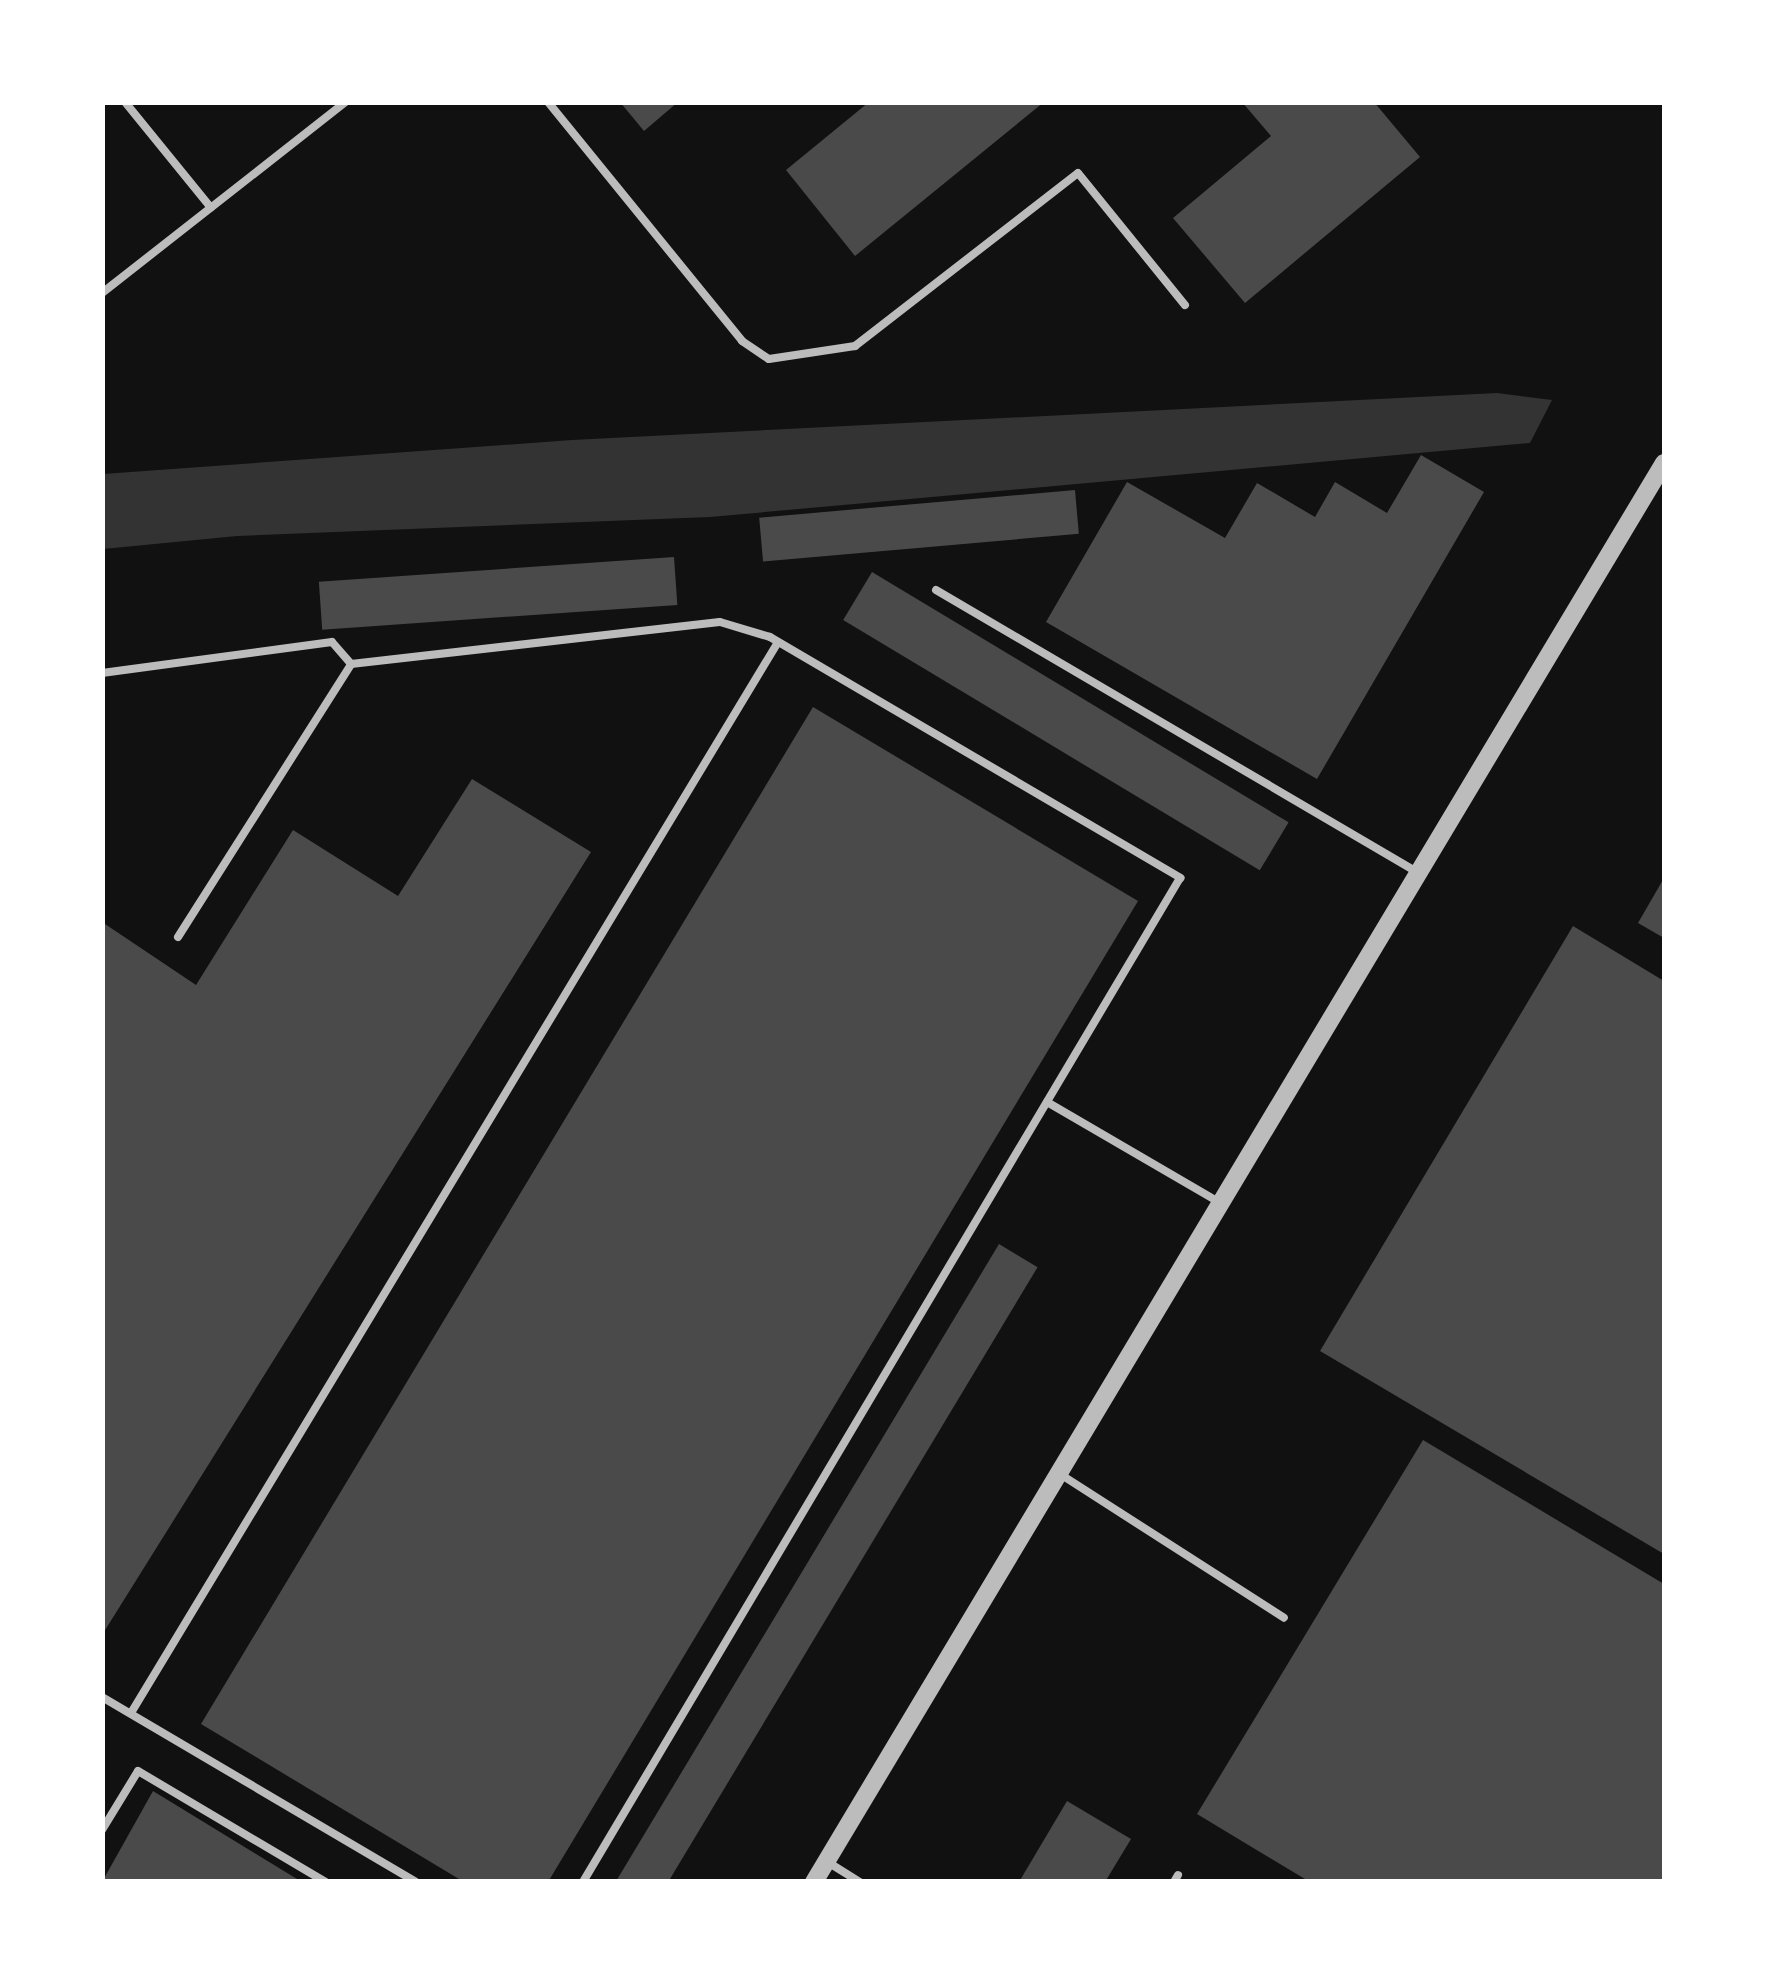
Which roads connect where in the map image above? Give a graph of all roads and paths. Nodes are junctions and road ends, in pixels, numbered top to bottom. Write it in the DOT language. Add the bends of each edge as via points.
graph roads {
  1 [pos="124,102"];
  2 [pos="346,102"];
  3 [pos="548,102"];
  4 [pos="211,208"];
  5 [pos="102,293"];
  6 [pos="1185,305"];
  7 [pos="1664,463"];
  8 [pos="1659,487"];
  9 [pos="936,590"];
  10 [pos="778,642"];
  11 [pos="350,664"];
  12 [pos="102,673"];
  13 [pos="1421,874"];
  14 [pos="178,937"];
  15 [pos="1047,1102"];
  16 [pos="1222,1204"];
  17 [pos="1059,1474"];
  18 [pos="1284,1618"];
  19 [pos="102,1697"];
  20 [pos="131,1714"];
  21 [pos="102,1830"];
  22 [pos="826,1861"];
  23 [pos="326,1882"];
  24 [pos="416,1882"];
  25 [pos="584,1882"];
  26 [pos="814,1882"];
  27 [pos="860,1882"];
  1 -- 4 [label="lane"];
  2 -- 4 [label="lane"];
  3 -- 6 [label="lane" via="742,342 769,359 855,346 1078,174"];
  4 -- 5 [label="lane"];
  7 -- 8 [label="street"];
  8 -- 13 [label="street"];
  9 -- 13 [label="lane"];
  10 -- 11 [label="lane" via="720,622"];
  10 -- 15 [label="lane" via="1180,878"];
  10 -- 20 [label="lane"];
  11 -- 12 [label="lane" via="332,642"];
  11 -- 14 [label="lane"];
  13 -- 16 [label="street"];
  15 -- 16 [label="lane"];
  15 -- 25 [label="lane"];
  16 -- 17 [label="street"];
  17 -- 18 [label="lane"];
  17 -- 22 [label="street"];
  19 -- 20 [label="lane"];
  20 -- 24 [label="lane"];
  21 -- 23 [label="lane" via="138,1770"];
  22 -- 26 [label="street"];
  22 -- 27 [label="lane"];
}
